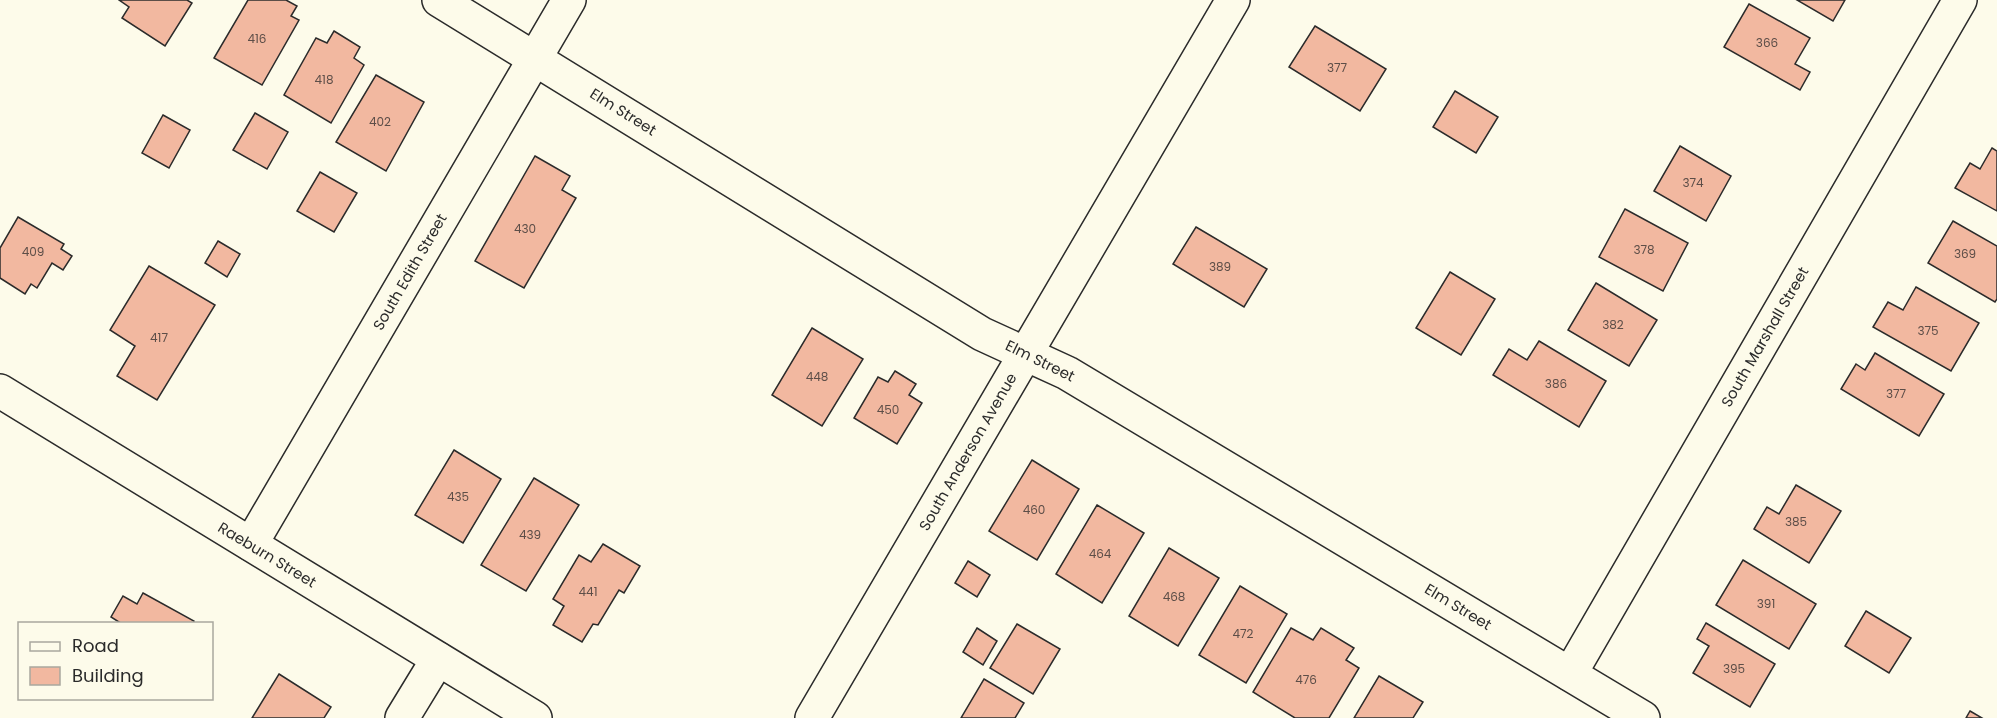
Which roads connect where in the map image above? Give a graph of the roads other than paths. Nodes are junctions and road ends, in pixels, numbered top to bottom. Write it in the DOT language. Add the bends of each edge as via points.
graph roads {
  1 [pos="438,0"];
  2 [pos="569,0"];
  3 [pos="1233,0"];
  4 [pos="1960,0"];
  5 [pos="535,58"];
  6 [pos="1025,354"];
  7 [pos="0,391"];
  8 [pos="251,544"];
  9 [pos="438,659"];
  10 [pos="1570,674"];
  11 [pos="402,718"];
  12 [pos="535,718"];
  13 [pos="812,718"];
  14 [pos="1643,718"];
  1 -- 5 [label="street, Elm Street"];
  2 -- 5 [label="street, South Edith Street"];
  3 -- 6 [label="street, South Anderson Avenue"];
  4 -- 10 [label="street, South Marshall Street"];
  5 -- 6 [label="street, Elm Street" via="982,334"];
  5 -- 8 [label="street, South Edith Street"];
  6 -- 10 [label="street, Elm Street" via="1067,373"];
  6 -- 13 [label="street, South Anderson Avenue"];
  7 -- 8 [label="street, Raeburn Street"];
  8 -- 9 [label="street, Raeburn Street"];
  9 -- 11 [label="street"];
  9 -- 12 [label="street, Raeburn Street"];
  10 -- 14 [label="street, Elm Street"];
}
